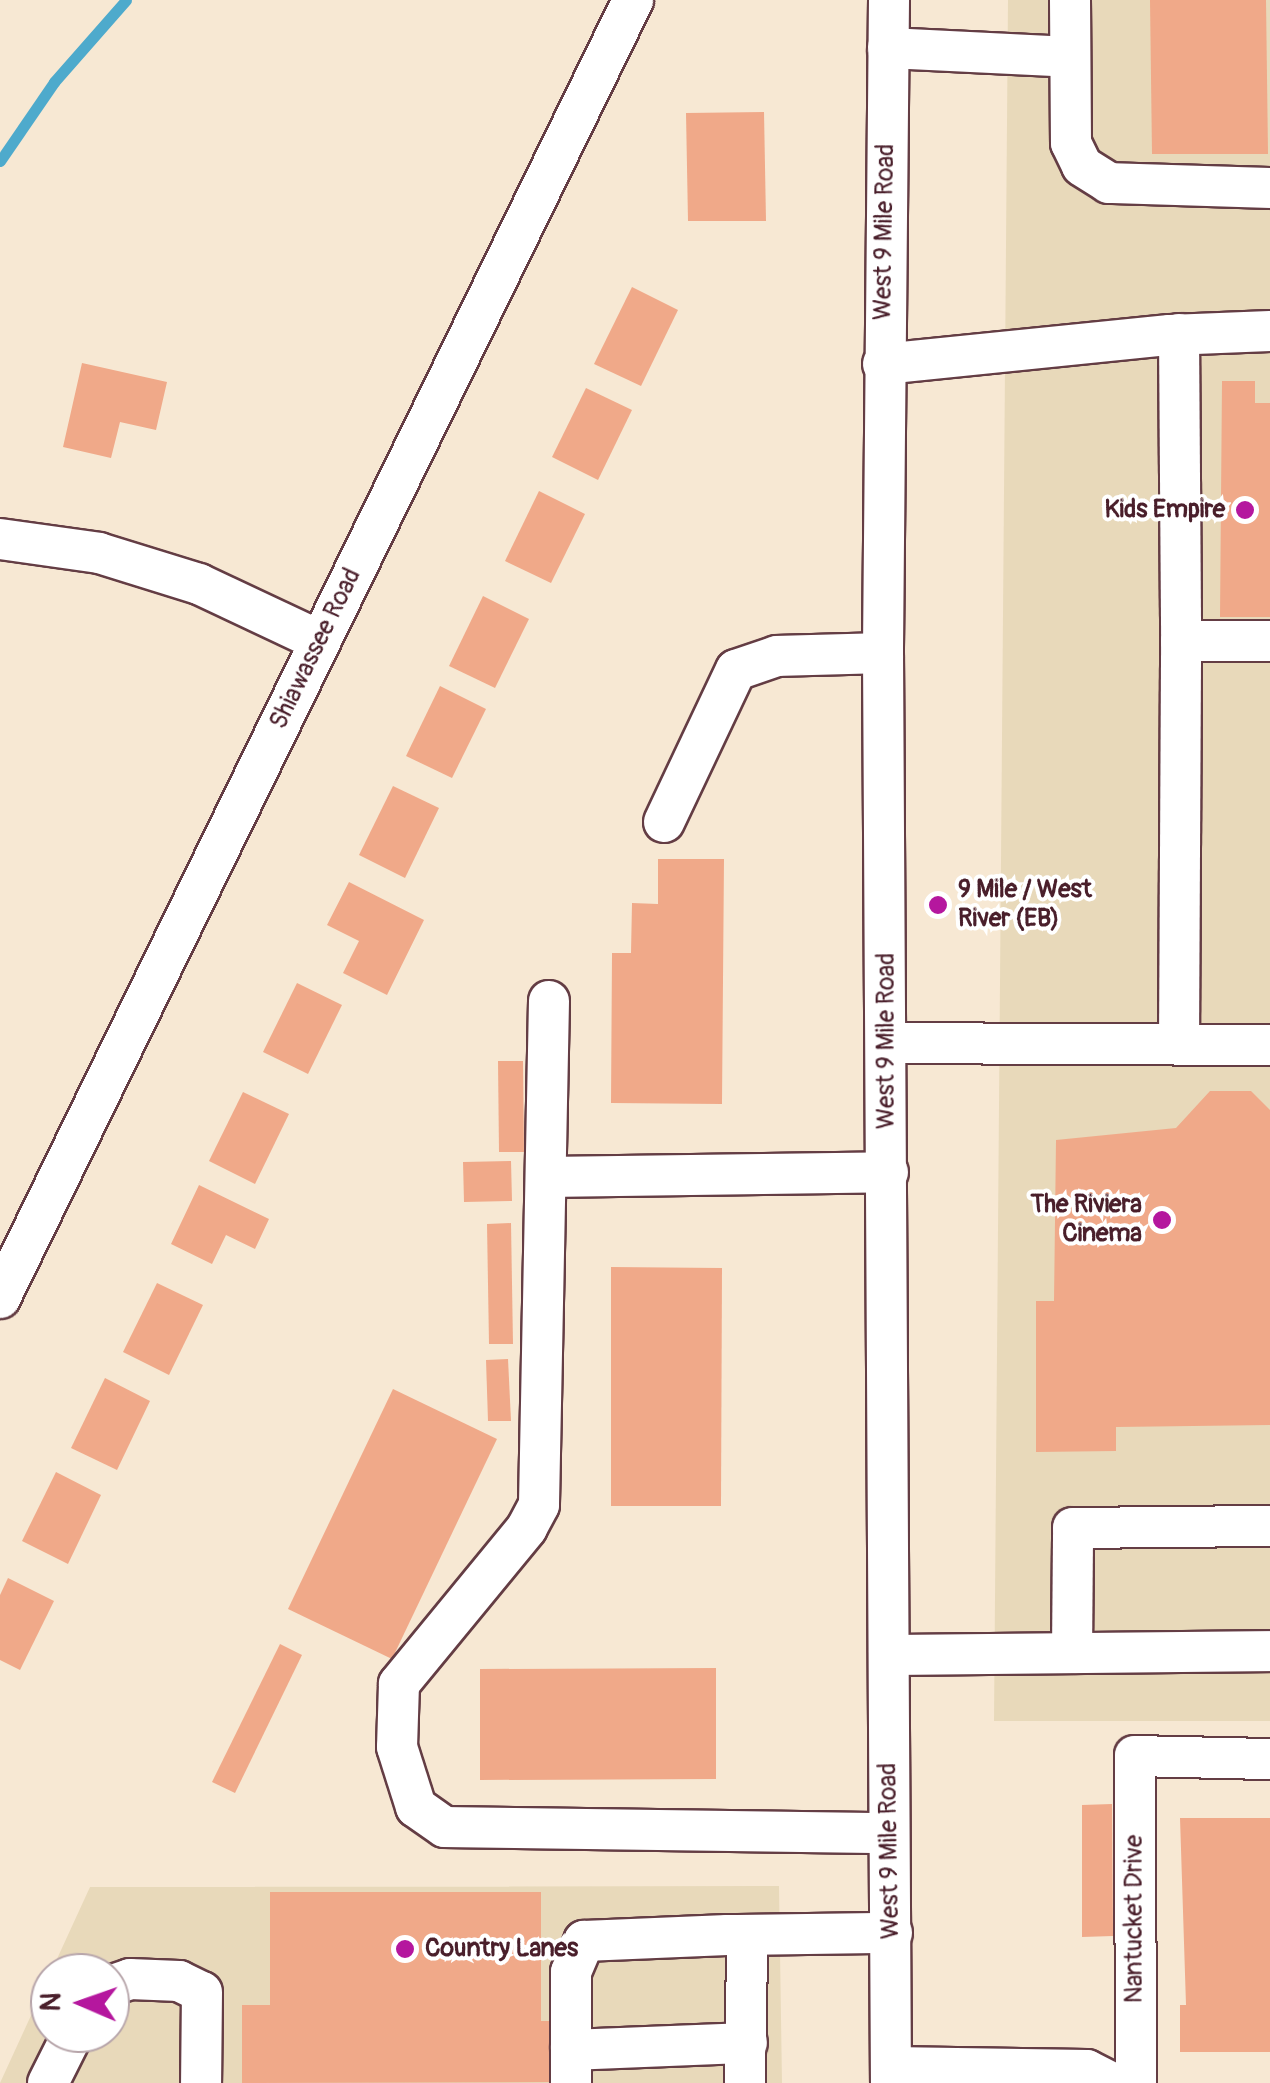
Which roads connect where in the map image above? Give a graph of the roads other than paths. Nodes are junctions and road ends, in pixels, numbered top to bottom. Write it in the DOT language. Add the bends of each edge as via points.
graph roads {
  1 [pos="633,0"];
  2 [pos="889,0"];
  3 [pos="1070,0"];
  4 [pos="888,48"];
  5 [pos="1070,56"];
  6 [pos="1270,188"];
  7 [pos="1270,331"];
  8 [pos="1179,334"];
  9 [pos="884,364"];
  10 [pos="0,539"];
  11 [pos="320,641"];
  12 [pos="1181,641"];
  13 [pos="1270,641"];
  14 [pos="883,652"];
  15 [pos="664,822"];
  16 [pos="549,1001"];
  17 [pos="887,1043"];
  18 [pos="1179,1044"];
  19 [pos="1270,1045"];
  20 [pos="888,1172"];
  21 [pos="548,1177"];
  22 [pos="0,1298"];
  23 [pos="1270,1526"];
  24 [pos="1270,1651"];
  25 [pos="1072,1653"];
  26 [pos="889,1655"];
  27 [pos="1270,1759"];
  28 [pos="889,1833"];
  29 [pos="892,1934"];
  30 [pos="740,1935"];
  31 [pos="130,1979"];
  32 [pos="746,2043"];
  33 [pos="63,2053"];
  34 [pos="571,2066"];
  35 [pos="891,2075"];
  36 [pos="48,2083"];
  37 [pos="201,2083"];
  38 [pos="746,2083"];
  39 [pos="1112,2083"];
  40 [pos="1136,2083"];
  1 -- 11 [label="street, Shiawassee Road"];
  2 -- 4 [label="street, West 9 Mile Road"];
  3 -- 5 [label="street"];
  4 -- 5 [label="street"];
  4 -- 9 [label="street, West 9 Mile Road"];
  5 -- 6 [label="street" via="1071,143 1082,166 1108,183"];
  7 -- 8 [label="street"];
  8 -- 9 [label="street"];
  8 -- 12 [label="street"];
  9 -- 14 [label="street, West 9 Mile Road"];
  10 -- 11 [label="street" via="99,553 200,584"];
  11 -- 22 [label="street, Shiawassee Road"];
  12 -- 13 [label="street"];
  12 -- 18 [label="street"];
  14 -- 15 [label="street" via="777,656 736,670"];
  14 -- 17 [label="street, West 9 Mile Road"];
  16 -- 21 [label="street"];
  17 -- 18 [label="street"];
  17 -- 20 [label="street, West 9 Mile Road"];
  18 -- 19 [label="street"];
  20 -- 21 [label="street"];
  20 -- 26 [label="street, West 9 Mile Road"];
  21 -- 28 [label="street" via="539,1505 399,1684 397,1747 416,1807 445,1827"];
  23 -- 25 [label="street" via="1074,1528"];
  24 -- 25 [label="street"];
  25 -- 26 [label="street"];
  26 -- 28 [label="street, West 9 Mile Road"];
  27 -- 40 [label="street, Nantucket Drive" via="1134,1756"];
  28 -- 29 [label="street, West 9 Mile Road"];
  29 -- 30 [label="street"];
  29 -- 35 [label="street, West 9 Mile Road"];
  30 -- 32 [label="street" via="747,1951"];
  30 -- 34 [label="street" via="584,1941 571,1972"];
  31 -- 37 [label="street" via="179,1981 202,1992"];
  32 -- 34 [label="street"];
  32 -- 38 [label="street"];
  33 -- 36 [label="street"];
  35 -- 39 [label="street" via="1088,2070"];
}
